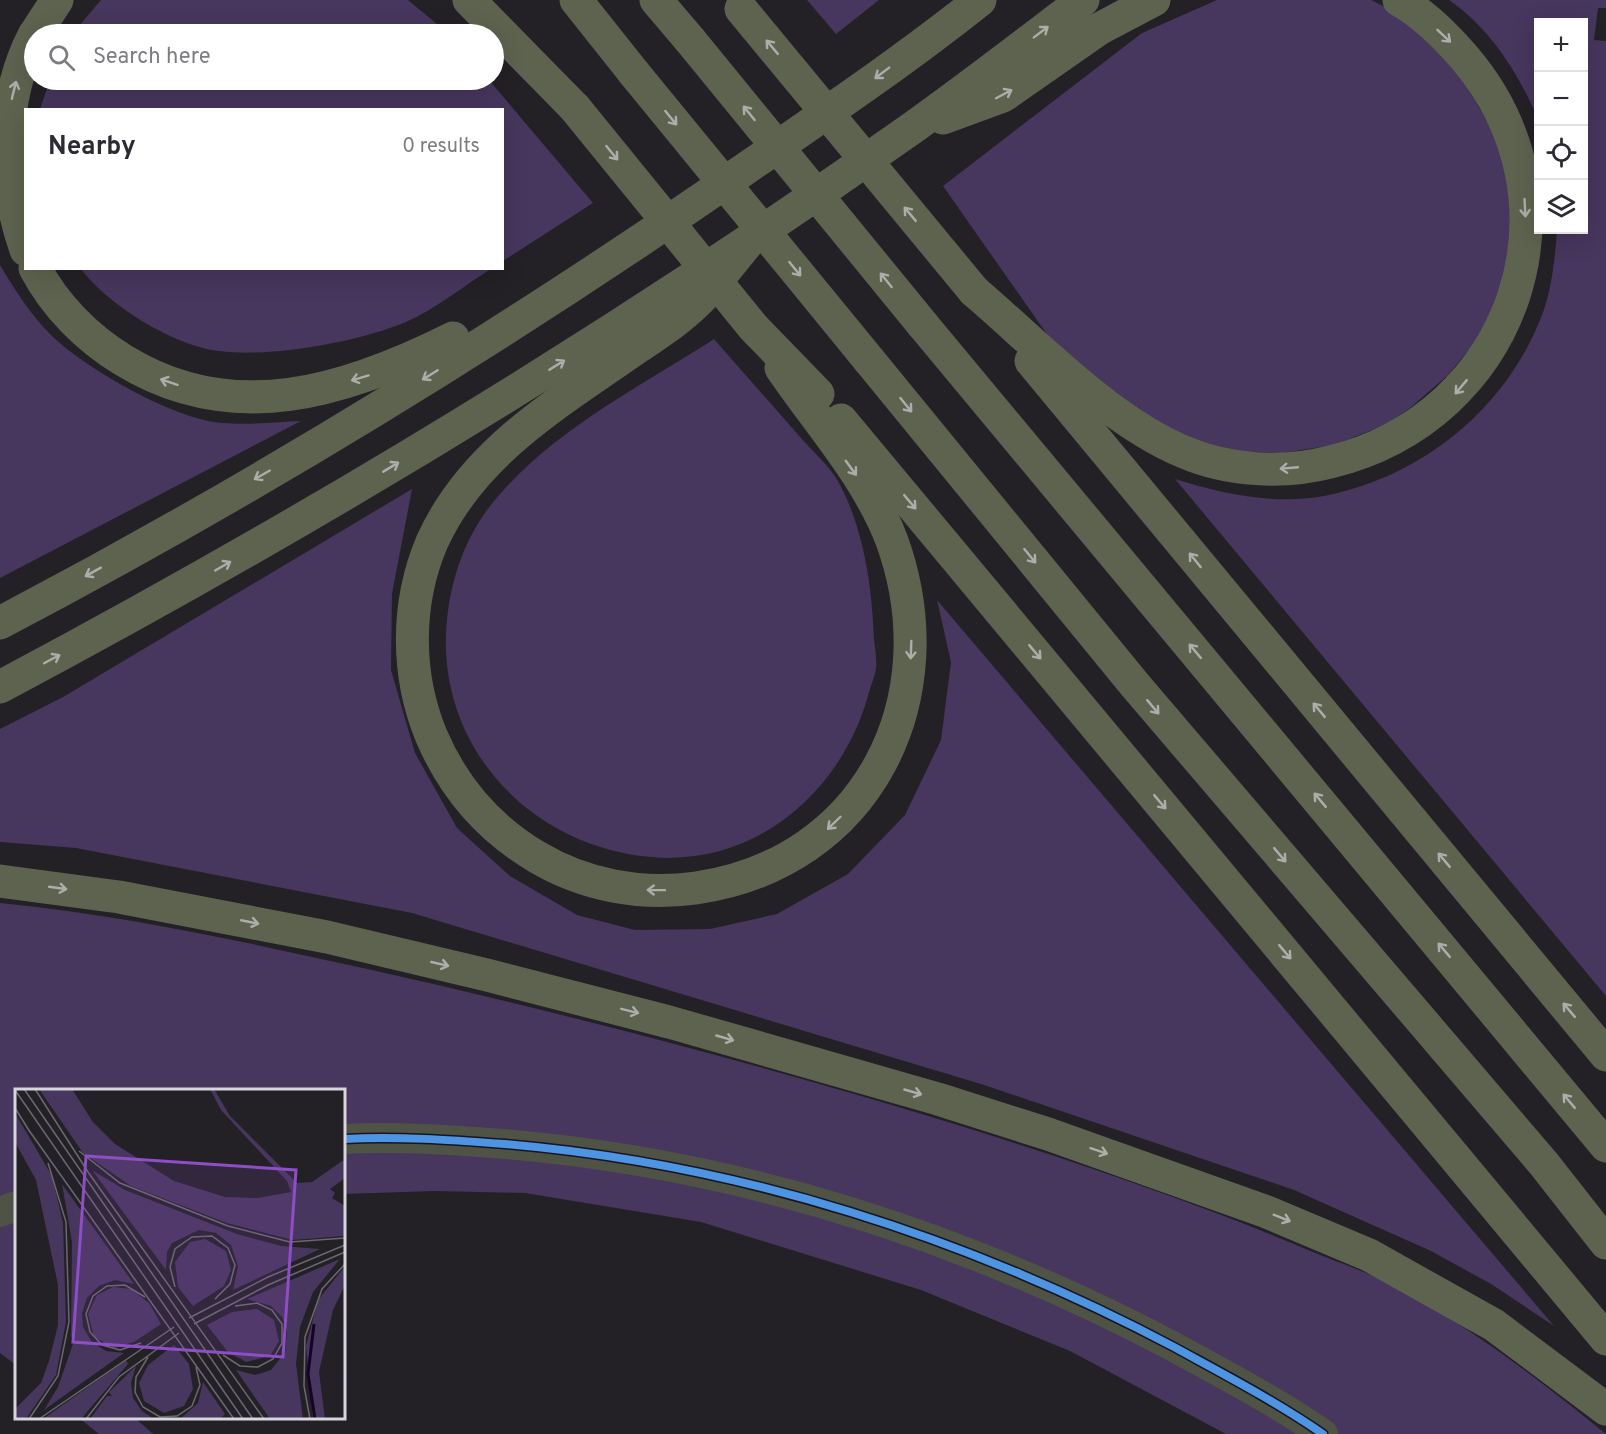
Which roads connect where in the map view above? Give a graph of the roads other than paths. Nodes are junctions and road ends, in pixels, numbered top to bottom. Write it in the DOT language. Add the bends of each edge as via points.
graph roads {
  1 [pos="57,0"];
  2 [pos="469,0"];
  3 [pos="492,0"];
  4 [pos="576,0"];
  5 [pos="657,0"];
  6 [pos="963,0"];
  7 [pos="980,0"];
  8 [pos="1083,0"];
  9 [pos="1154,0"];
  10 [pos="1399,0"];
  11 [pos="737,5"];
  12 [pos="42,24"];
  13 [pos="493,24"];
  14 [pos="504,36"];
  15 [pos="929,38"];
  16 [pos="24,60"];
  17 [pos="575,108"];
  18 [pos="910,130"];
  19 [pos="751,239"];
  20 [pos="24,244"];
  21 [pos="621,254"];
  22 [pos="36,270"];
  23 [pos="974,291"];
  24 [pos="811,399"];
  25 [pos="0,623"];
  26 [pos="0,687"];
  27 [pos="0,881"];
  28 [pos="1606,1055"];
  29 [pos="345,1139"];
  30 [pos="1606,1146"];
  31 [pos="15,1206"];
  32 [pos="0,1212"];
  33 [pos="1606,1243"];
  34 [pos="1606,1339"];
  35 [pos="1606,1409"];
  36 [pos="1323,1434"];
  1 -- 12 [label="highway"];
  2 -- 13 [label="highway"];
  3 -- 17 [label="highway"];
  4 -- 33 [label="highway, one-way, bridge" via="1135,686 1544,1164"];
  30 -- 5 [label="highway, one-way, bridge"];
  6 -- 15 [label="highway"];
  7 -- 15 [label="highway"];
  18 -- 8 [label="highway, one-way"];
  18 -- 9 [label="highway, one-way" via="1003,96 1099,29"];
  10 -- 23 [label="highway, one-way" via="1419,12 1453,44 1488,88 1511,134 1525,193 1524,253 1517,286 1494,343 1454,396 1420,423 1376,447 1317,466 1244,467 1185,453 1118,413"];
  23 -- 11 [label="highway, one-way, bridge"];
  14 -- 17 [label="highway"];
  15 -- 21 [label="highway, one-way"];
  20 -- 16 [label="highway, one-way" via="7,180 6,144 10,109"];
  17 -- 24 [label="highway, one-way, bridge"];
  18 -- 19 [label="highway"];
  24 -- 19 [label="highway, one-way" via="880,514 895,552 912,639 908,684 894,734 853,803 811,842 759,872 726,882 669,890 627,888 582,878 510,840 474,806 446,766 427,724 414,674 412,644 416,593 426,558 456,500 504,444 687,313"];
  26 -- 19 [label="highway, one-way" via="156,604 392,466"];
  21 -- 22 [label="highway, one-way" via="397,366 315,390 258,398 195,390 136,368 83,329 60,306"];
  21 -- 25 [label="highway, one-way" via="378,407"];
  28 -- 23 [label="highway, one-way"];
  24 -- 34 [label="highway, one-way"];
  27 -- 35 [label="highway, one-way" via="119,897 327,937 487,975 669,1022 1069,1141 1267,1212 1369,1255 1494,1325"];
  29 -- 36 [label="street" via="453,1140 624,1157 830,1203 970,1252 1102,1309 1279,1403"];
  31 -- 32 [label="street"];
}
